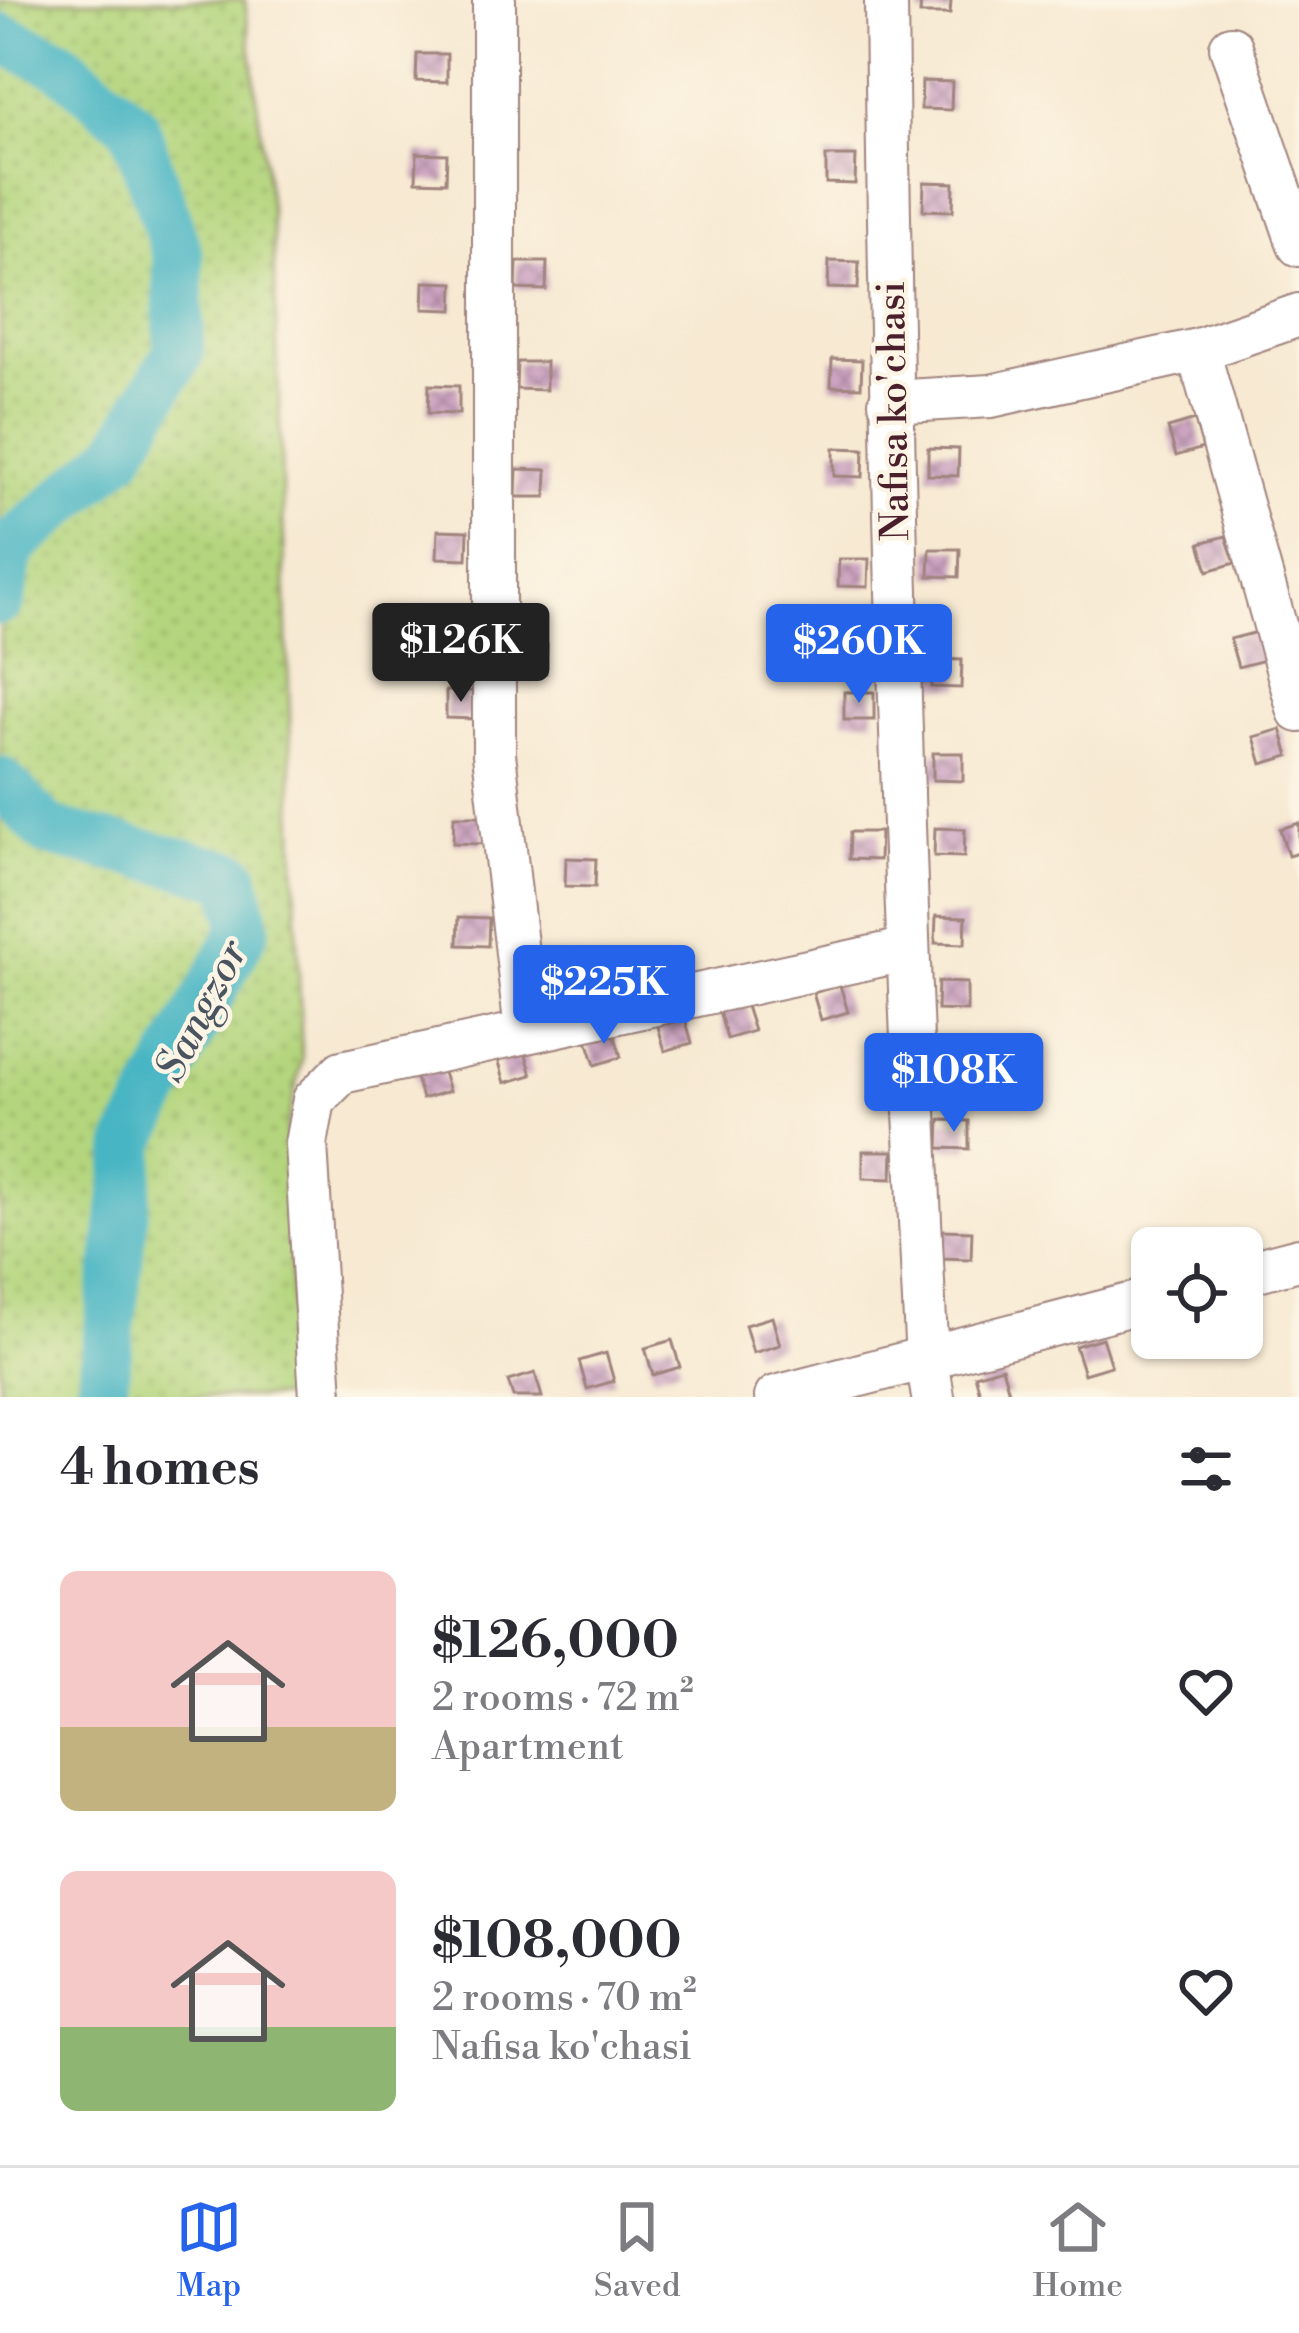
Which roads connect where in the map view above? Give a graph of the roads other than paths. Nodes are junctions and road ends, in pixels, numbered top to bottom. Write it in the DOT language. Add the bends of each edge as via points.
graph roads {
  1 [pos="494,0"];
  2 [pos="886,0"];
  3 [pos="1231,46"];
  4 [pos="1299,245"];
  5 [pos="1299,315"];
  6 [pos="1198,350"];
  7 [pos="890,402"];
  8 [pos="1299,711"];
  9 [pos="905,950"];
  10 [pos="526,1031"];
  11 [pos="1299,1259"];
  12 [pos="1263,1268"];
  13 [pos="1131,1306"];
  14 [pos="930,1378"];
  15 [pos="321,1397"];
  16 [pos="776,1397"];
  1 -- 10 [label="street" via="494,754"];
  2 -- 7 [label="street, Nafisa ko'chasi"];
  3 -- 4 [label="street"];
  5 -- 6 [label="street"];
  6 -- 7 [label="street" via="992,396"];
  6 -- 8 [label="street"];
  7 -- 9 [label="street, Nafisa ko'chasi"];
  9 -- 10 [label="street"];
  9 -- 14 [label="street, Nafisa ko'chasi"];
  10 -- 15 [label="street" via="342,1072 314,1100 306,1144"];
  11 -- 12 [label="street"];
  13 -- 14 [label="street"];
  14 -- 16 [label="street"];
}
